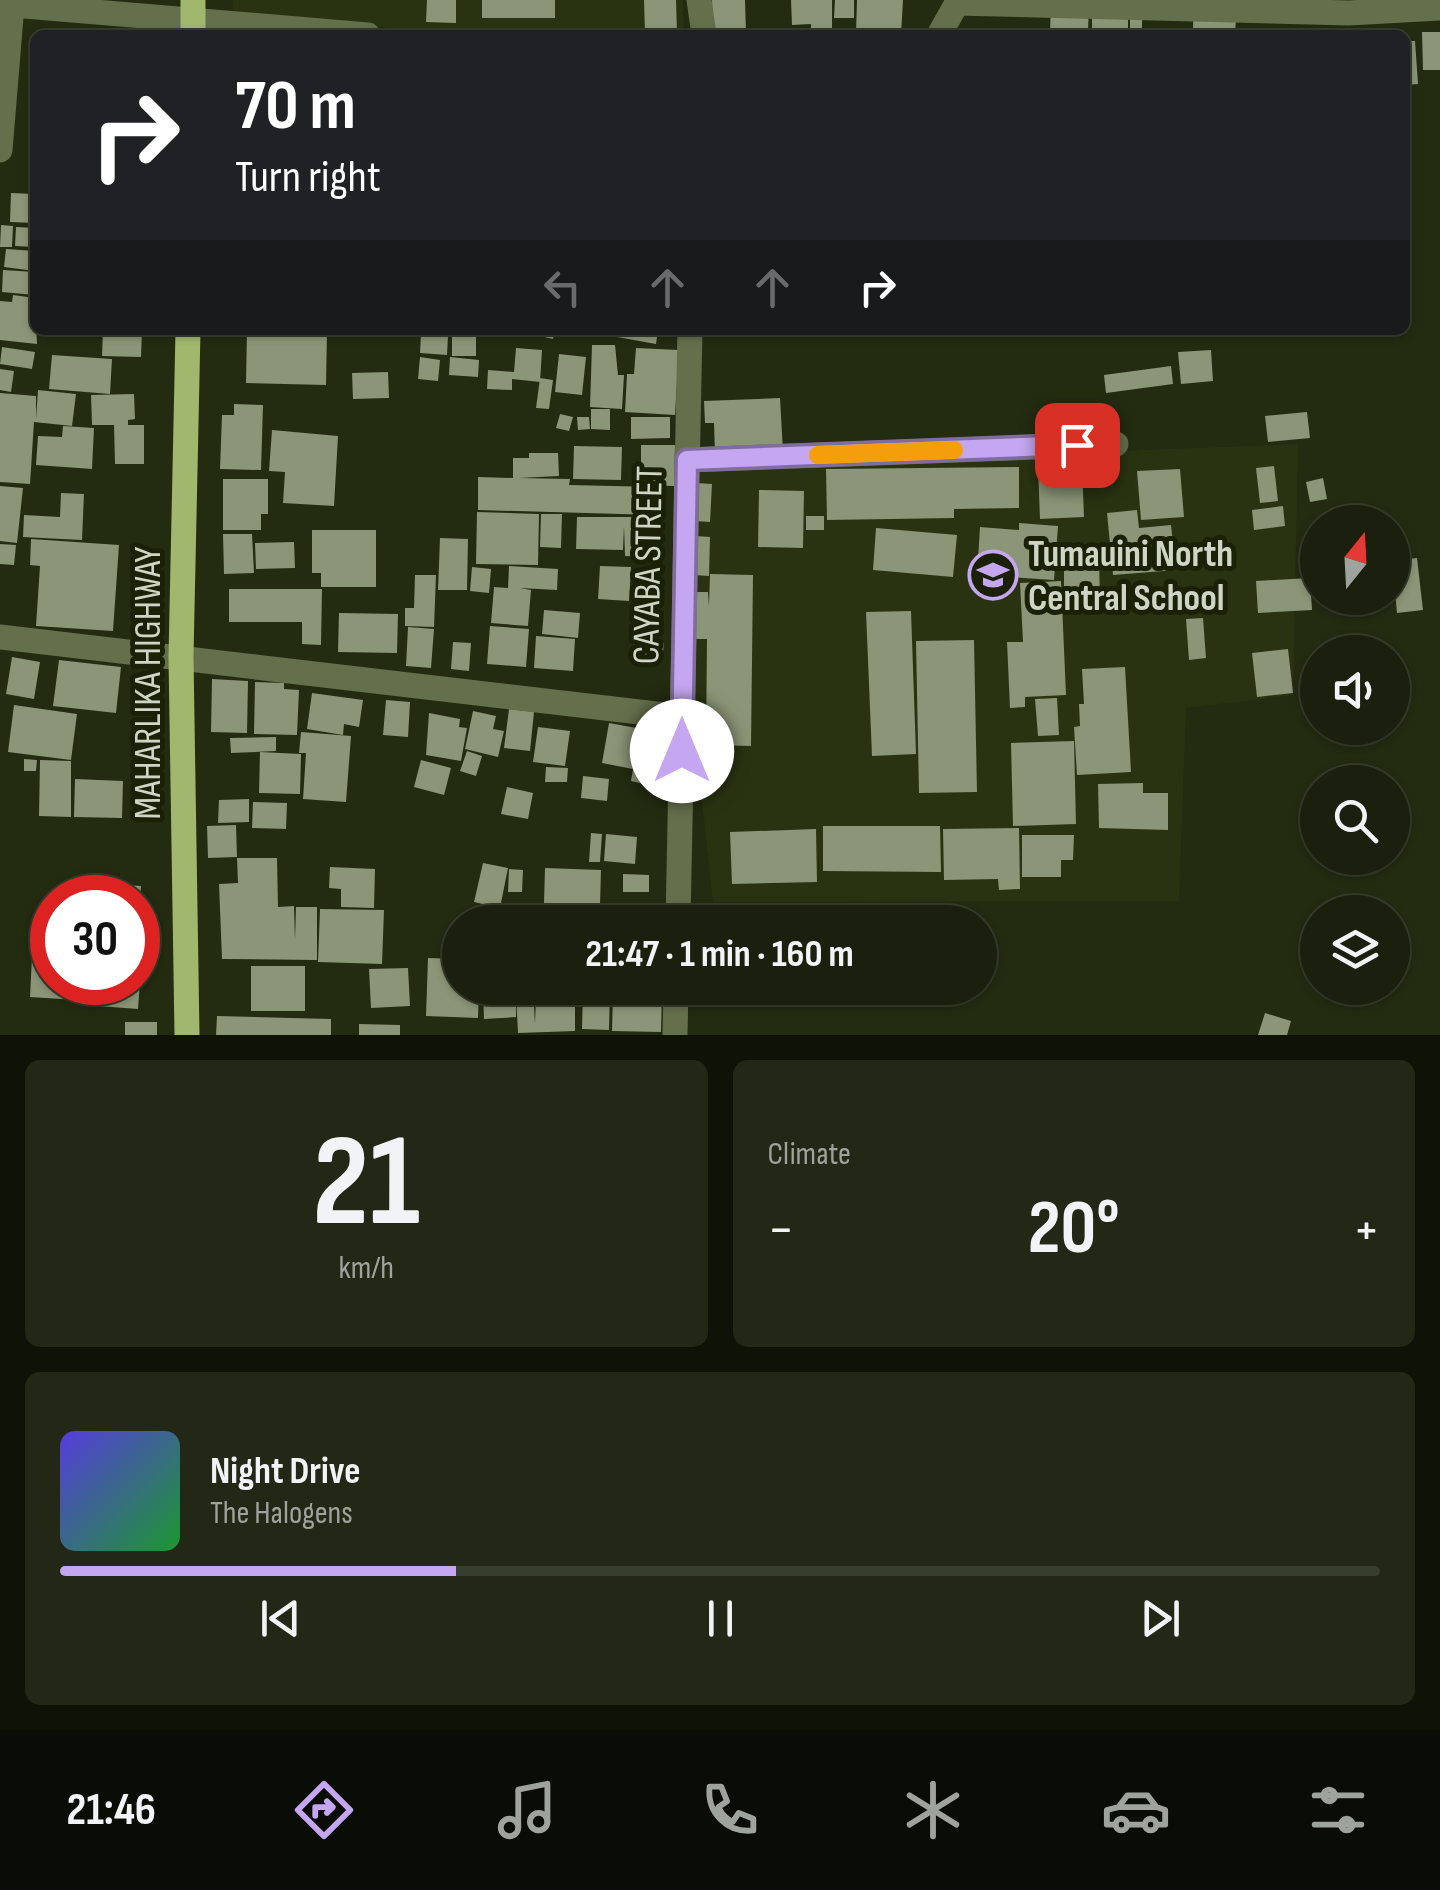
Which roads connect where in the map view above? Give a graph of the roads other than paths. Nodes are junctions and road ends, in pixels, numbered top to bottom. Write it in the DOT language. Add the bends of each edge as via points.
graph roads {
  1 [pos="699,0"];
  2 [pos="6,4"];
  3 [pos="1440,8"];
  4 [pos="193,19"];
  5 [pos="313,30"];
  6 [pos="703,30"];
  7 [pos="942,30"];
  8 [pos="0,150"];
  9 [pos="188,335"];
  10 [pos="690,335"];
  11 [pos="1116,444"];
  12 [pos="687,460"];
  13 [pos="0,637"];
  14 [pos="182,657"];
  15 [pos="682,717"];
  16 [pos="678,905"];
  17 [pos="676,1005"];
  18 [pos="187,1035"];
  19 [pos="675,1035"];
  1 -- 6 [label="street"];
  2 -- 4 [label="street"];
  2 -- 8 [label="street"];
  3 -- 7 [label="street" via="1276,12 958,3"];
  4 -- 5 [label="street"];
  9 -- 14 [label="main road, MAHARLIKA HIGHWAY"];
  10 -- 12 [label="street, CAYABA STREET"];
  11 -- 12 [label="street"];
  12 -- 15 [label="street, CAYABA STREET"];
  13 -- 14 [label="street"];
  14 -- 15 [label="street"];
  14 -- 18 [label="main road, MAHARLIKA HIGHWAY"];
  15 -- 16 [label="street, CAYABA STREET"];
  17 -- 19 [label="street"];
}
